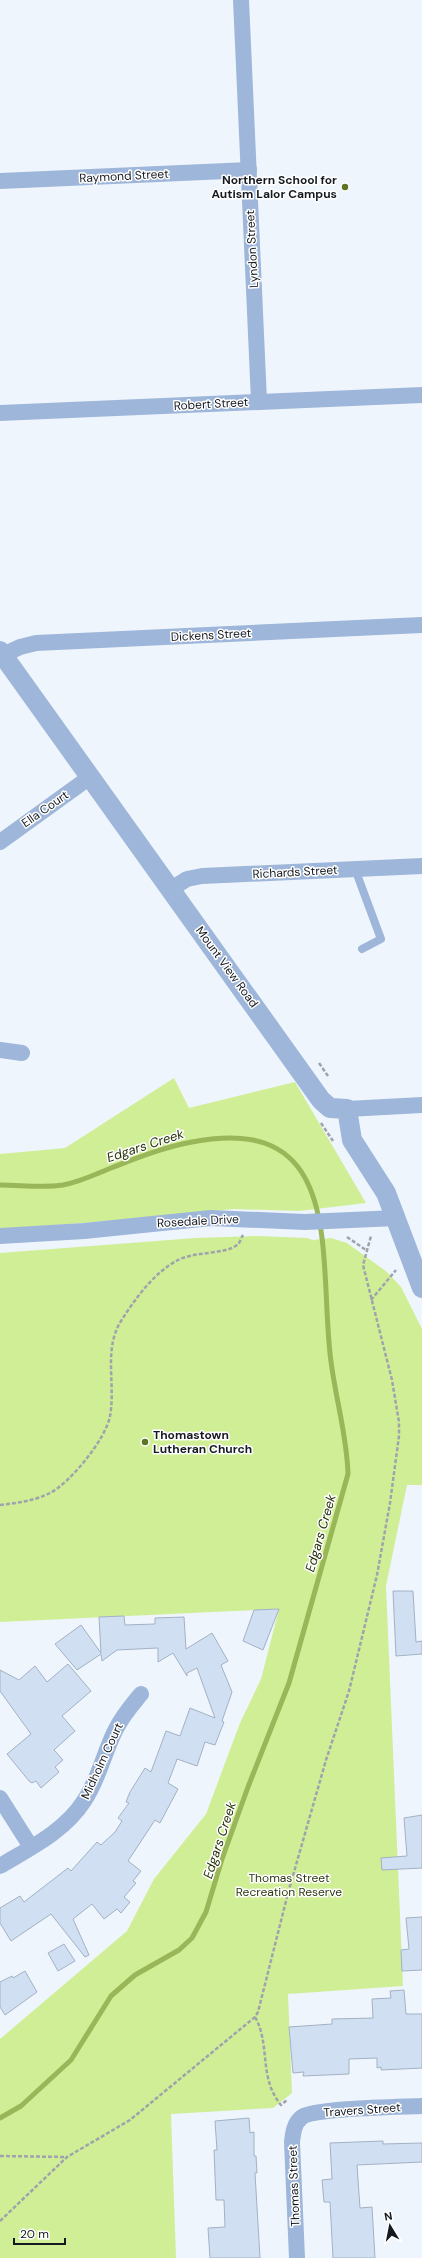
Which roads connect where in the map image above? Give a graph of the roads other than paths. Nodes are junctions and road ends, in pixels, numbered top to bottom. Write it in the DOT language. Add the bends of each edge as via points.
graph roads {
  1 [pos="241,0"];
  2 [pos="249,170"];
  3 [pos="0,181"];
  4 [pos="422,395"];
  5 [pos="259,401"];
  6 [pos="0,413"];
  7 [pos="422,625"];
  8 [pos="2,653"];
  9 [pos="90,777"];
  10 [pos="0,842"];
  11 [pos="422,866"];
  12 [pos="355,869"];
  13 [pos="171,889"];
  14 [pos="362,949"];
  15 [pos="0,1050"];
  16 [pos="22,1053"];
  17 [pos="422,1105"];
  18 [pos="347,1109"];
  19 [pos="397,1218"];
  20 [pos="0,1236"];
  21 [pos="422,1288"];
  22 [pos="141,1694"];
  23 [pos="0,1798"];
  24 [pos="31,1847"];
  25 [pos="0,1866"];
  26 [pos="422,2106"];
  27 [pos="302,2117"];
  28 [pos="297,2258"];
  1 -- 2 [label="street, Lyndon Street"];
  2 -- 3 [label="street, Raymond Street"];
  2 -- 5 [label="street, Lyndon Street"];
  4 -- 5 [label="street, Robert Street"];
  5 -- 6 [label="street, Robert Street"];
  7 -- 8 [label="street, Dickens Street" via="36,643"];
  8 -- 9 [label="street, Mount View Road"];
  9 -- 10 [label="street, Ella Court"];
  9 -- 13 [label="street, Mount View Road"];
  11 -- 12 [label="street, Richards Street"];
  12 -- 13 [label="street, Richards Street" via="194,877"];
  12 -- 14 [label="lane" via="381,940"];
  13 -- 18 [label="street, Mount View Road" via="321,1100 330,1108"];
  15 -- 16 [label="street"];
  17 -- 18 [label="street"];
  18 -- 19 [label="street" via="352,1140 386,1193"];
  19 -- 20 [label="street, Rosedale Drive" via="305,1222 211,1218 84,1231"];
  19 -- 21 [label="street"];
  22 -- 24 [label="street, Midholm Court" via="126,1711 116,1730 85,1801 60,1827"];
  23 -- 24 [label="street"];
  24 -- 25 [label="street, Midholm Court"];
  26 -- 27 [label="street, Travers Street" via="323,2112"];
  27 -- 28 [label="street, Thomas Street" via="293,2131 292,2142"];
}
